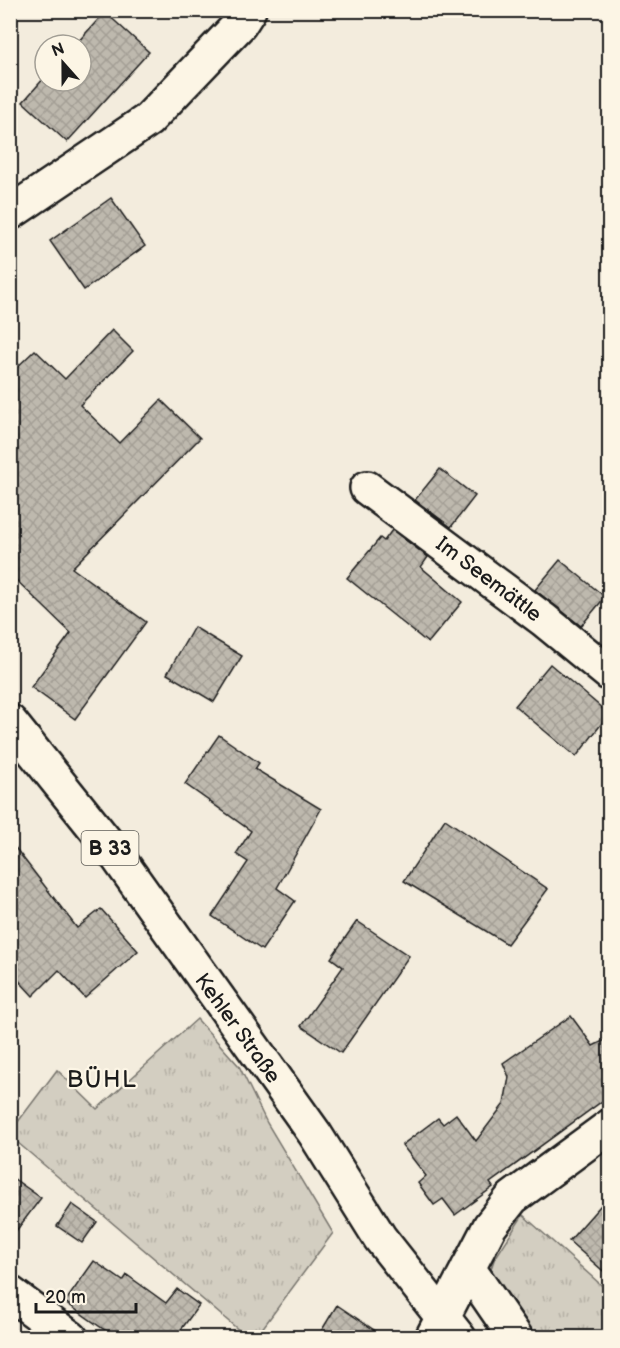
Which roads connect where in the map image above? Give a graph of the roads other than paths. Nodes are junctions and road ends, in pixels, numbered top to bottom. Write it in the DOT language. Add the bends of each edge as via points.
graph roads {
  1 [pos="249,10"];
  2 [pos="10,213"];
  3 [pos="367,488"];
  4 [pos="609,674"];
  5 [pos="10,722"];
  6 [pos="609,1125"];
  7 [pos="468,1268"];
  8 [pos="10,1293"];
  9 [pos="445,1331"];
  10 [pos="71,1338"];
  11 [pos="516,1338"];
  1 -- 2 [label="street" via="148,120"];
  3 -- 4 [label="street, Im Seemättle" via="544,620"];
  5 -- 9 [label="street, Kehler Straße / B 33" via="111,848 315,1134 380,1238"];
  6 -- 7 [label="street" via="512,1198 490,1226"];
  7 -- 9 [label="street"];
  7 -- 11 [label="street"];
  8 -- 10 [label="street"];
}
